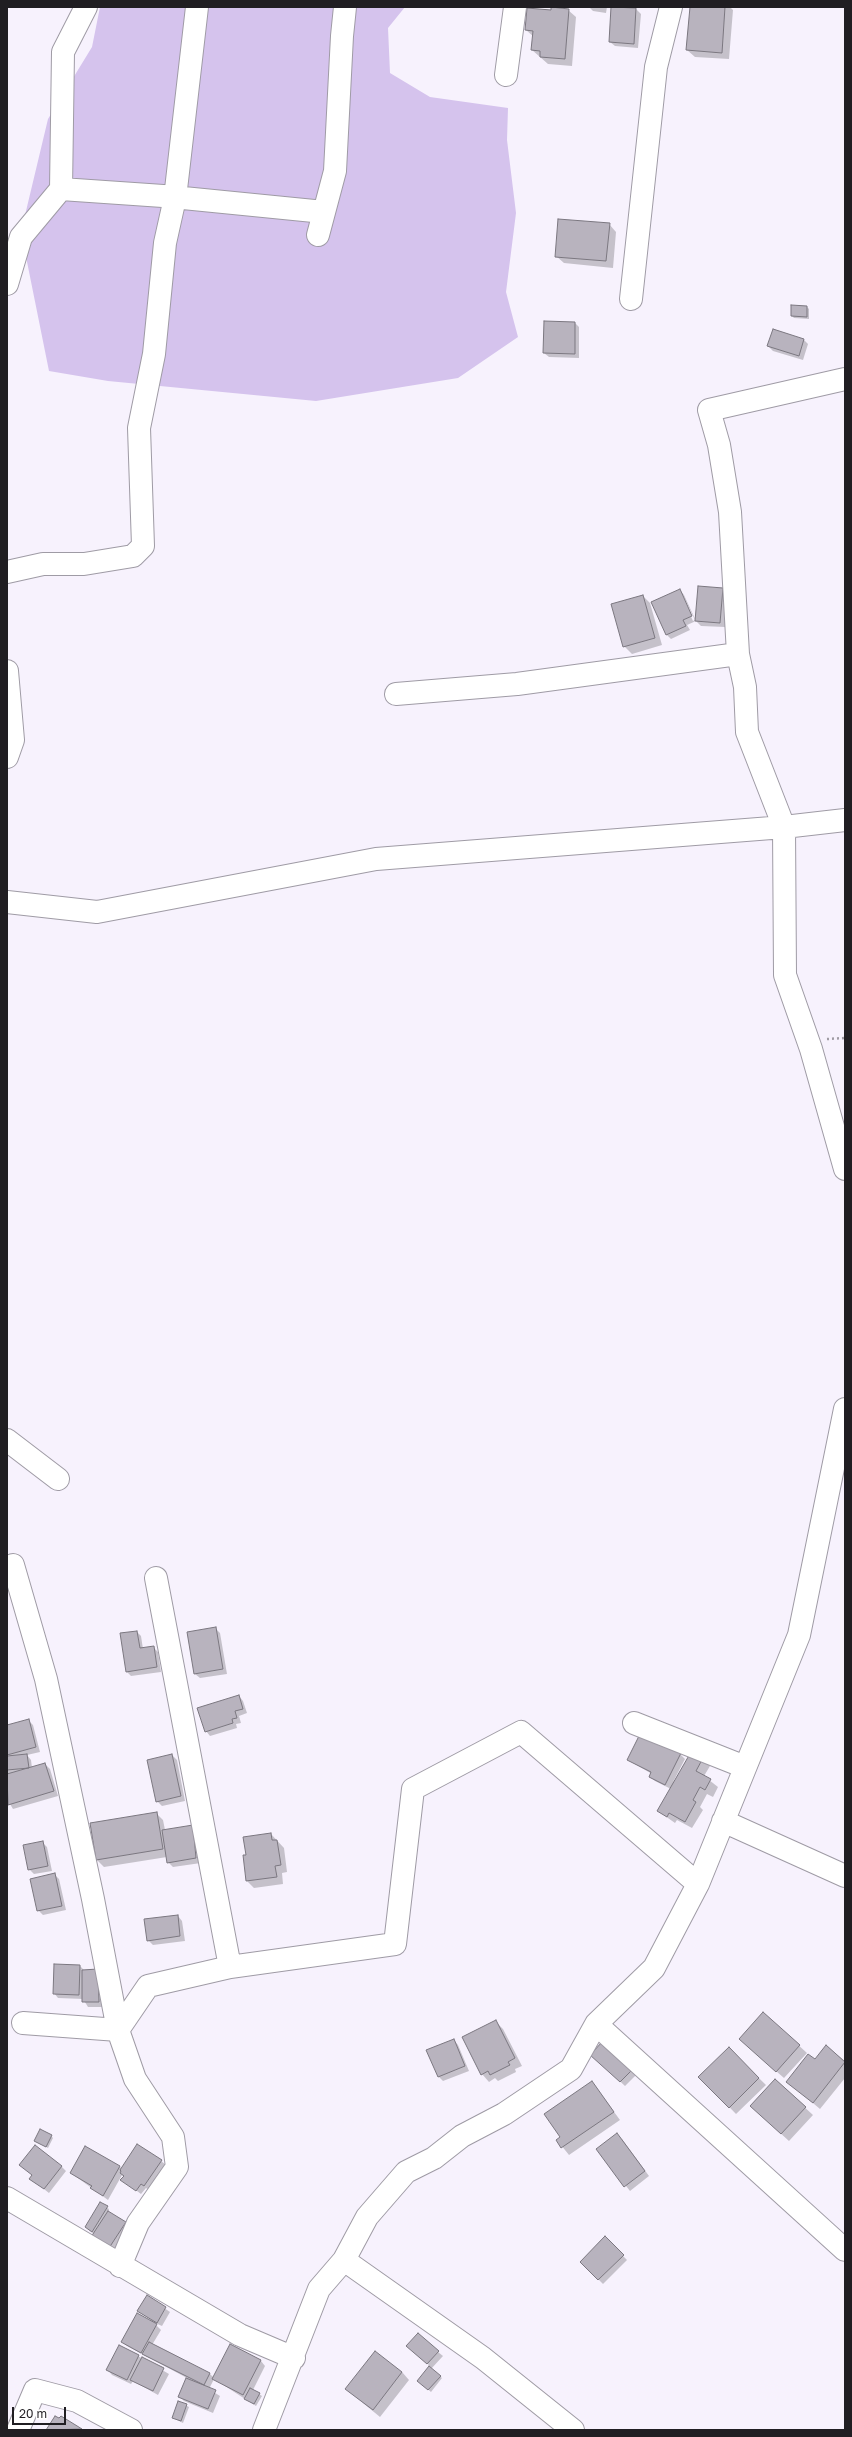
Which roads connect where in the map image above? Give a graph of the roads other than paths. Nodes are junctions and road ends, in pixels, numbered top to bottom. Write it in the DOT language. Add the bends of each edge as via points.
graph roads {
  1 [pos="86,7"];
  2 [pos="196,7"];
  3 [pos="345,7"];
  4 [pos="515,7"];
  5 [pos="671,7"];
  6 [pos="506,75"];
  7 [pos="61,189"];
  8 [pos="175,198"];
  9 [pos="324,212"];
  10 [pos="318,235"];
  11 [pos="7,284"];
  12 [pos="630,299"];
  13 [pos="845,379"];
  14 [pos="7,572"];
  15 [pos="738,654"];
  16 [pos="7,671"];
  17 [pos="396,694"];
  18 [pos="7,758"];
  19 [pos="845,820"];
  20 [pos="784,827"];
  21 [pos="7,902"];
  22 [pos="845,1169"];
  23 [pos="845,1409"];
  24 [pos="7,1440"];
  25 [pos="58,1479"];
  26 [pos="13,1565"];
  27 [pos="156,1578"];
  28 [pos="634,1723"];
  29 [pos="745,1767"];
  30 [pos="723,1821"];
  31 [pos="845,1876"];
  32 [pos="698,1884"];
  33 [pos="230,1967"];
  34 [pos="23,2023"];
  35 [pos="596,2024"];
  36 [pos="118,2030"];
  37 [pos="7,2198"];
  38 [pos="845,2250"];
  39 [pos="344,2260"];
  40 [pos="120,2266"];
  41 [pos="294,2358"];
  42 [pos="18,2430"];
  43 [pos="131,2430"];
  44 [pos="264,2430"];
  45 [pos="573,2430"];
  1 -- 7 [label="street" via="63,52"];
  2 -- 8 [label="street"];
  3 -- 9 [label="street" via="335,171"];
  4 -- 6 [label="street"];
  5 -- 12 [label="street" via="656,67"];
  7 -- 8 [label="street"];
  7 -- 11 [label="street" via="22,238"];
  8 -- 9 [label="street"];
  8 -- 14 [label="street" via="165,243 154,354 139,428 143,546 133,556 84,564 43,564"];
  9 -- 10 [label="street"];
  13 -- 15 [label="street" via="709,410 720,445 720,461 730,512"];
  15 -- 17 [label="street" via="516,684"];
  15 -- 20 [label="street" via="745,687 747,732"];
  16 -- 18 [label="street" via="13,740"];
  19 -- 20 [label="street"];
  20 -- 21 [label="street" via="376,859 97,912"];
  20 -- 22 [label="street" via="785,975 811,1049"];
  23 -- 29 [label="street" via="799,1635"];
  24 -- 25 [label="street"];
  26 -- 36 [label="street" via="46,1678"];
  27 -- 33 [label="street"];
  28 -- 29 [label="street"];
  29 -- 30 [label="street"];
  30 -- 31 [label="street"];
  30 -- 32 [label="street"];
  32 -- 33 [label="street" via="520,1732 413,1789 396,1944"];
  32 -- 35 [label="street" via="654,1968"];
  33 -- 36 [label="street" via="148,1986"];
  34 -- 36 [label="street"];
  35 -- 38 [label="street"];
  35 -- 39 [label="street" via="571,2069 504,2114 462,2136 434,2158 406,2172 368,2217"];
  36 -- 40 [label="street" via="135,2079 173,2136 177,2167 138,2223"];
  37 -- 40 [label="street"];
  39 -- 41 [label="street" via="319,2289"];
  39 -- 45 [label="street" via="483,2358"];
  40 -- 41 [label="street" via="240,2335"];
  41 -- 44 [label="street"];
  42 -- 43 [label="street" via="35,2390 77,2401"];
}
